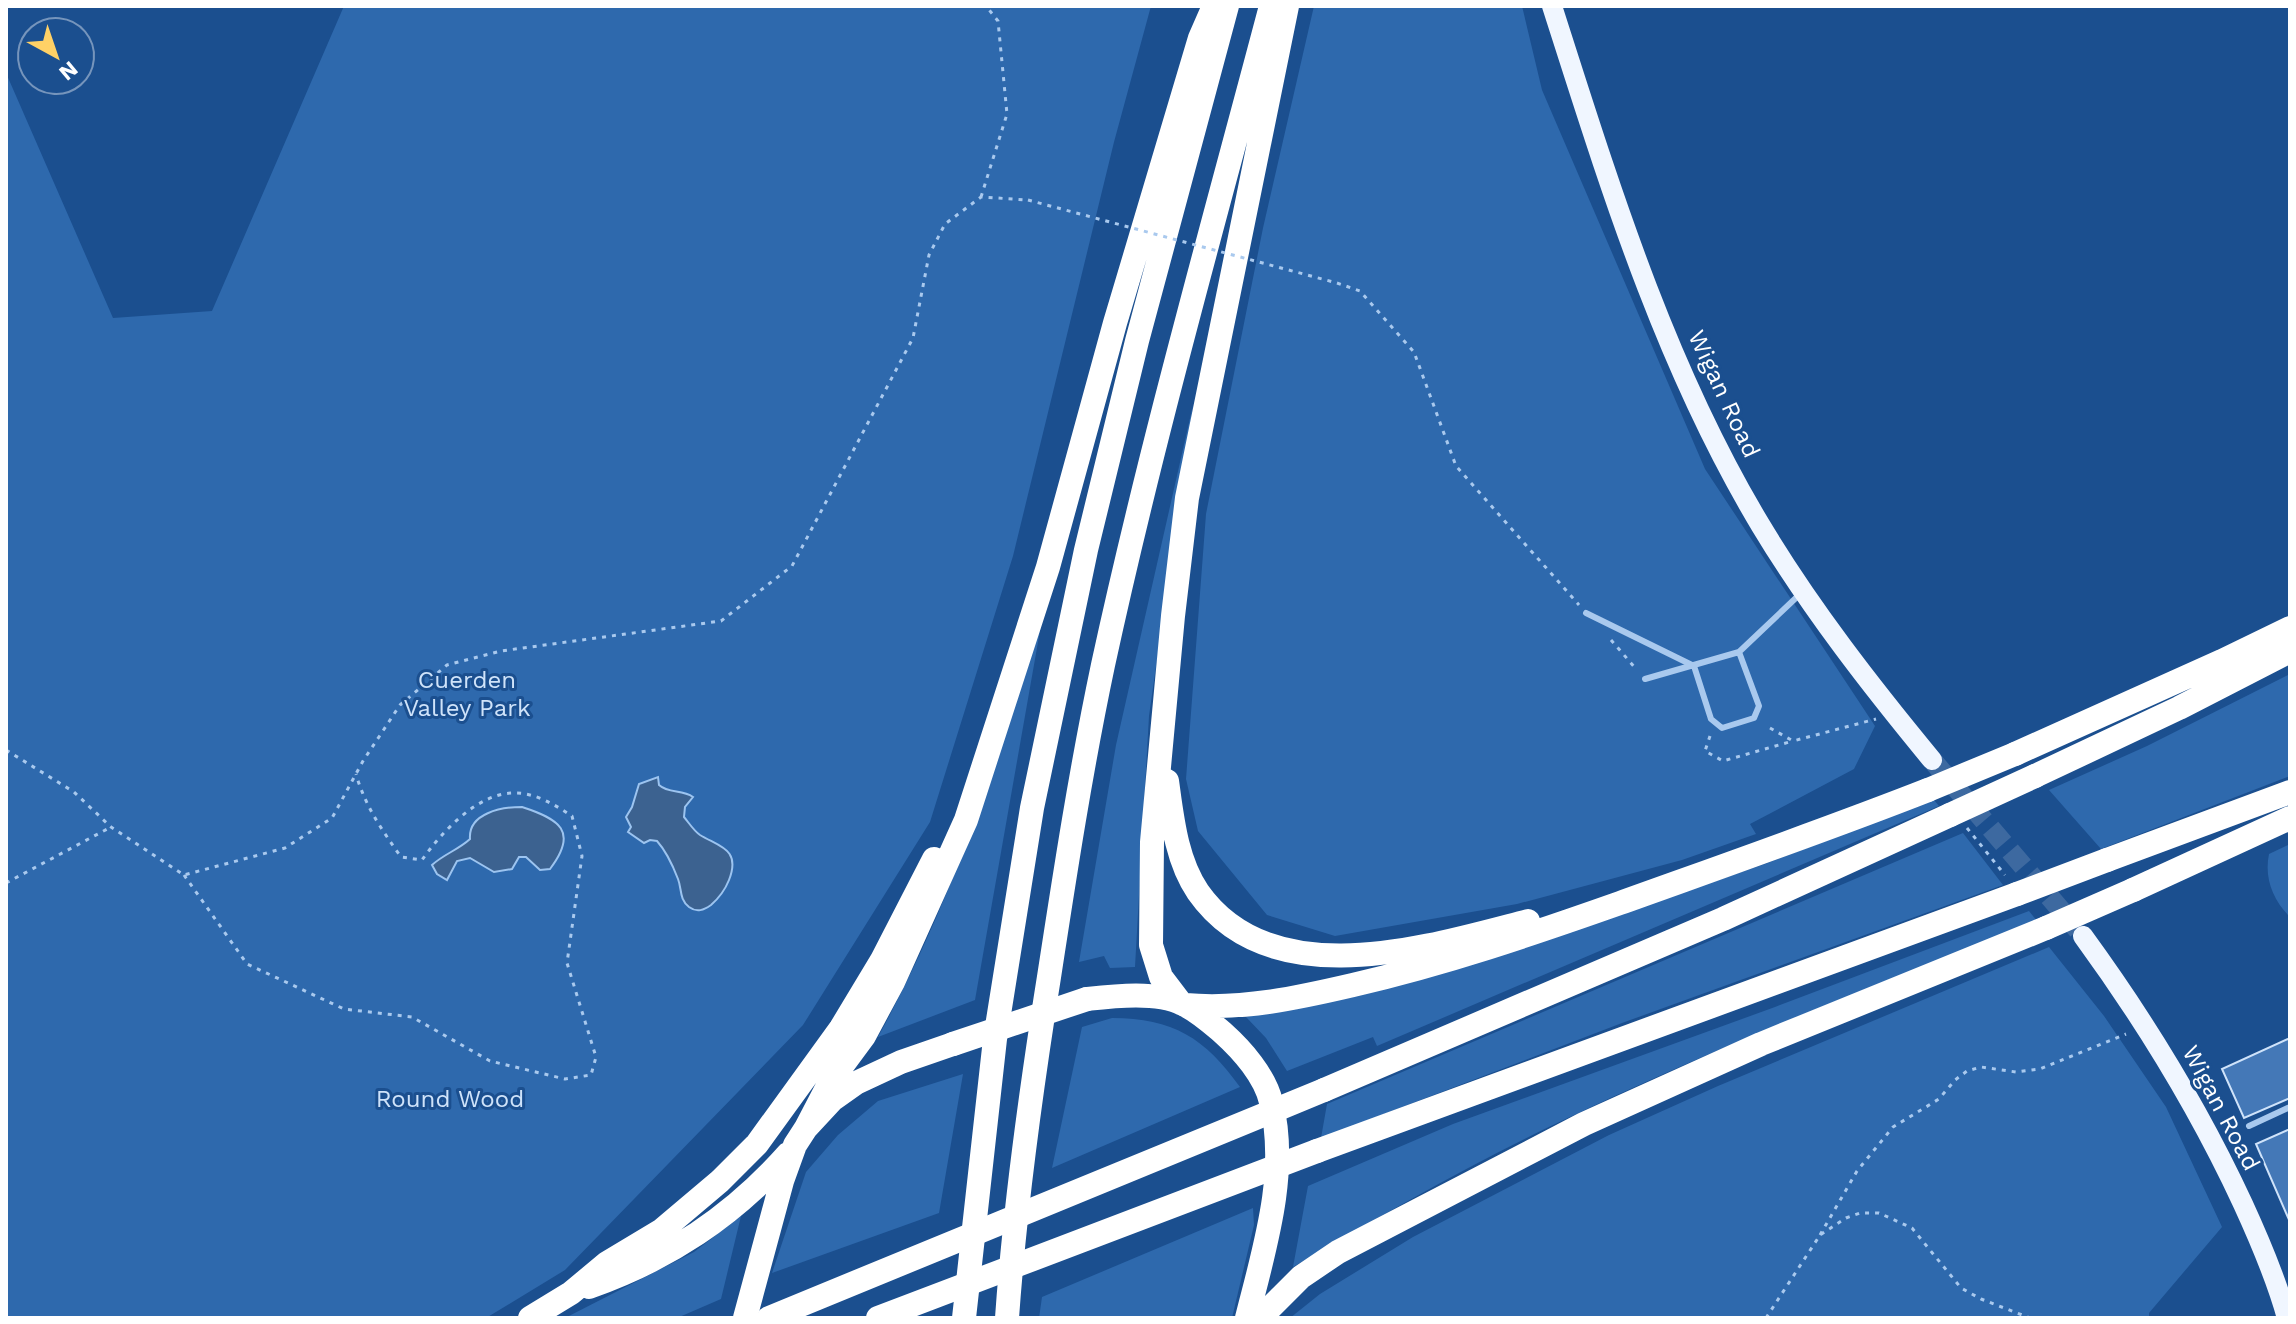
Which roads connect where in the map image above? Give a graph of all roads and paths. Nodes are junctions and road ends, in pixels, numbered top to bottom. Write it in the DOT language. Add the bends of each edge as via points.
graph roads {
  1 [pos="986,6"];
  2 [pos="1214,6"];
  3 [pos="1227,6"];
  4 [pos="1271,6"];
  5 [pos="1287,6"];
  6 [pos="1552,6"];
  7 [pos="981,197"];
  8 [pos="1804,590"];
  9 [pos="1586,613"];
  10 [pos="2290,628"];
  11 [pos="2290,651"];
  12 [pos="1739,652"];
  13 [pos="1694,666"];
  14 [pos="1645,679"];
  15 [pos="1876,719"];
  16 [pos="1770,728"];
  17 [pos="996,731"];
  18 [pos="1710,736"];
  19 [pos="1793,741"];
  20 [pos="1161,743"];
  21 [pos="6,750"];
  22 [pos="1932,760"];
  23 [pos="356,774"];
  24 [pos="2290,792"];
  25 [pos="2290,818"];
  26 [pos="111,827"];
  27 [pos="184,875"];
  28 [pos="6,883"];
  29 [pos="1607,908"];
  30 [pos="2083,936"];
  31 [pos="1182,1003"];
  32 [pos="2128,1033"];
  33 [pos="2290,1107"];
  34 [pos="2249,1126"];
  35 [pos="801,1136"];
  36 [pos="1820,1235"];
  37 [pos="571,1293"];
  38 [pos="530,1318"];
  39 [pos="745,1318"];
  40 [pos="769,1318"];
  41 [pos="878,1318"];
  42 [pos="964,1318"];
  43 [pos="1007,1318"];
  44 [pos="1247,1318"];
  45 [pos="1260,1318"];
  46 [pos="1766,1318"];
  47 [pos="2030,1318"];
  48 [pos="2287,1318"];
  1 -- 7 [label="path" via="998,21 1007,114"];
  2 -- 17 [label="highway" via="1200,38"];
  3 -- 42 [label="highway" via="1089,535 1032,808 995,1039"];
  4 -- 43 [label="highway" via="1103,666 1038,1047"];
  5 -- 20 [label="highway" via="1187,498"];
  6 -- 8 [label="main road, Wigan Road" via="1634,256 1676,356 1755,515"];
  7 -- 9 [label="path, bridge" via="1028,200 1360,291 1414,352 1456,466"];
  7 -- 23 [label="path" via="945,224 929,255 913,338 792,566 721,621 501,651 447,665 400,705"];
  8 -- 12 [label="lane"];
  8 -- 22 [label="main road, Wigan Road"];
  9 -- 13 [label="lane"];
  9 -- 14 [label="path"];
  10 -- 29 [label="highway, bridge" via="1928,790"];
  11 -- 40 [label="highway, bridge" via="2179,708 1723,919"];
  12 -- 13 [label="lane"];
  12 -- 13 [label="lane" via="1759,706 1754,718 1722,728 1711,719"];
  13 -- 14 [label="lane"];
  15 -- 19 [label="path"];
  16 -- 19 [label="path"];
  17 -- 35 [label="highway" via="966,820 922,923 864,1036 830,1082"];
  17 -- 37 [label="highway" via="882,960 785,1108 720,1181 662,1230 607,1263"];
  18 -- 19 [label="path" via="1705,751 1723,761"];
  20 -- 29 [label="highway" via="1183,864 1197,891 1219,915 1259,942 1306,955 1384,952 1540,917"];
  20 -- 31 [label="highway" via="1152,842 1151,945 1161,977"];
  21 -- 26 [label="path" via="74,792"];
  23 -- 27 [label="path" via="332,818 285,848"];
  23 -- 27 [label="path" via="363,798 401,857 422,860 442,831 480,803 514,793 547,800 572,816 582,856 567,963 596,1057 591,1075 565,1079 490,1061 412,1017 344,1009 247,964"];
  24 -- 41 [label="highway, bridge"];
  25 -- 45 [label="highway, bridge" via="1584,1124 1338,1252 1301,1277"];
  26 -- 27 [label="path"];
  26 -- 28 [label="path"];
  29 -- 31 [label="highway" via="1406,973 1305,997 1216,1008"];
  30 -- 48 [label="main road, Wigan Road" via="2186,1092 2266,1255"];
  31 -- 35 [label="highway, bridge" via="1140,996 1087,999 901,1062 832,1100"];
  31 -- 44 [label="highway" via="1243,1053 1271,1099 1278,1140 1275,1186"];
  32 -- 36 [label="path" via="2040,1069 1967,1071 1939,1099 1893,1127 1857,1171"];
  33 -- 34 [label="lane"];
  35 -- 37 [label="highway" via="715,1223 631,1272"];
  35 -- 39 [label="highway" via="767,1230"];
  36 -- 46 [label="path"];
  36 -- 47 [label="path" via="1846,1218 1879,1213 1912,1228 1961,1288"];
  37 -- 38 [label="highway"];
}
